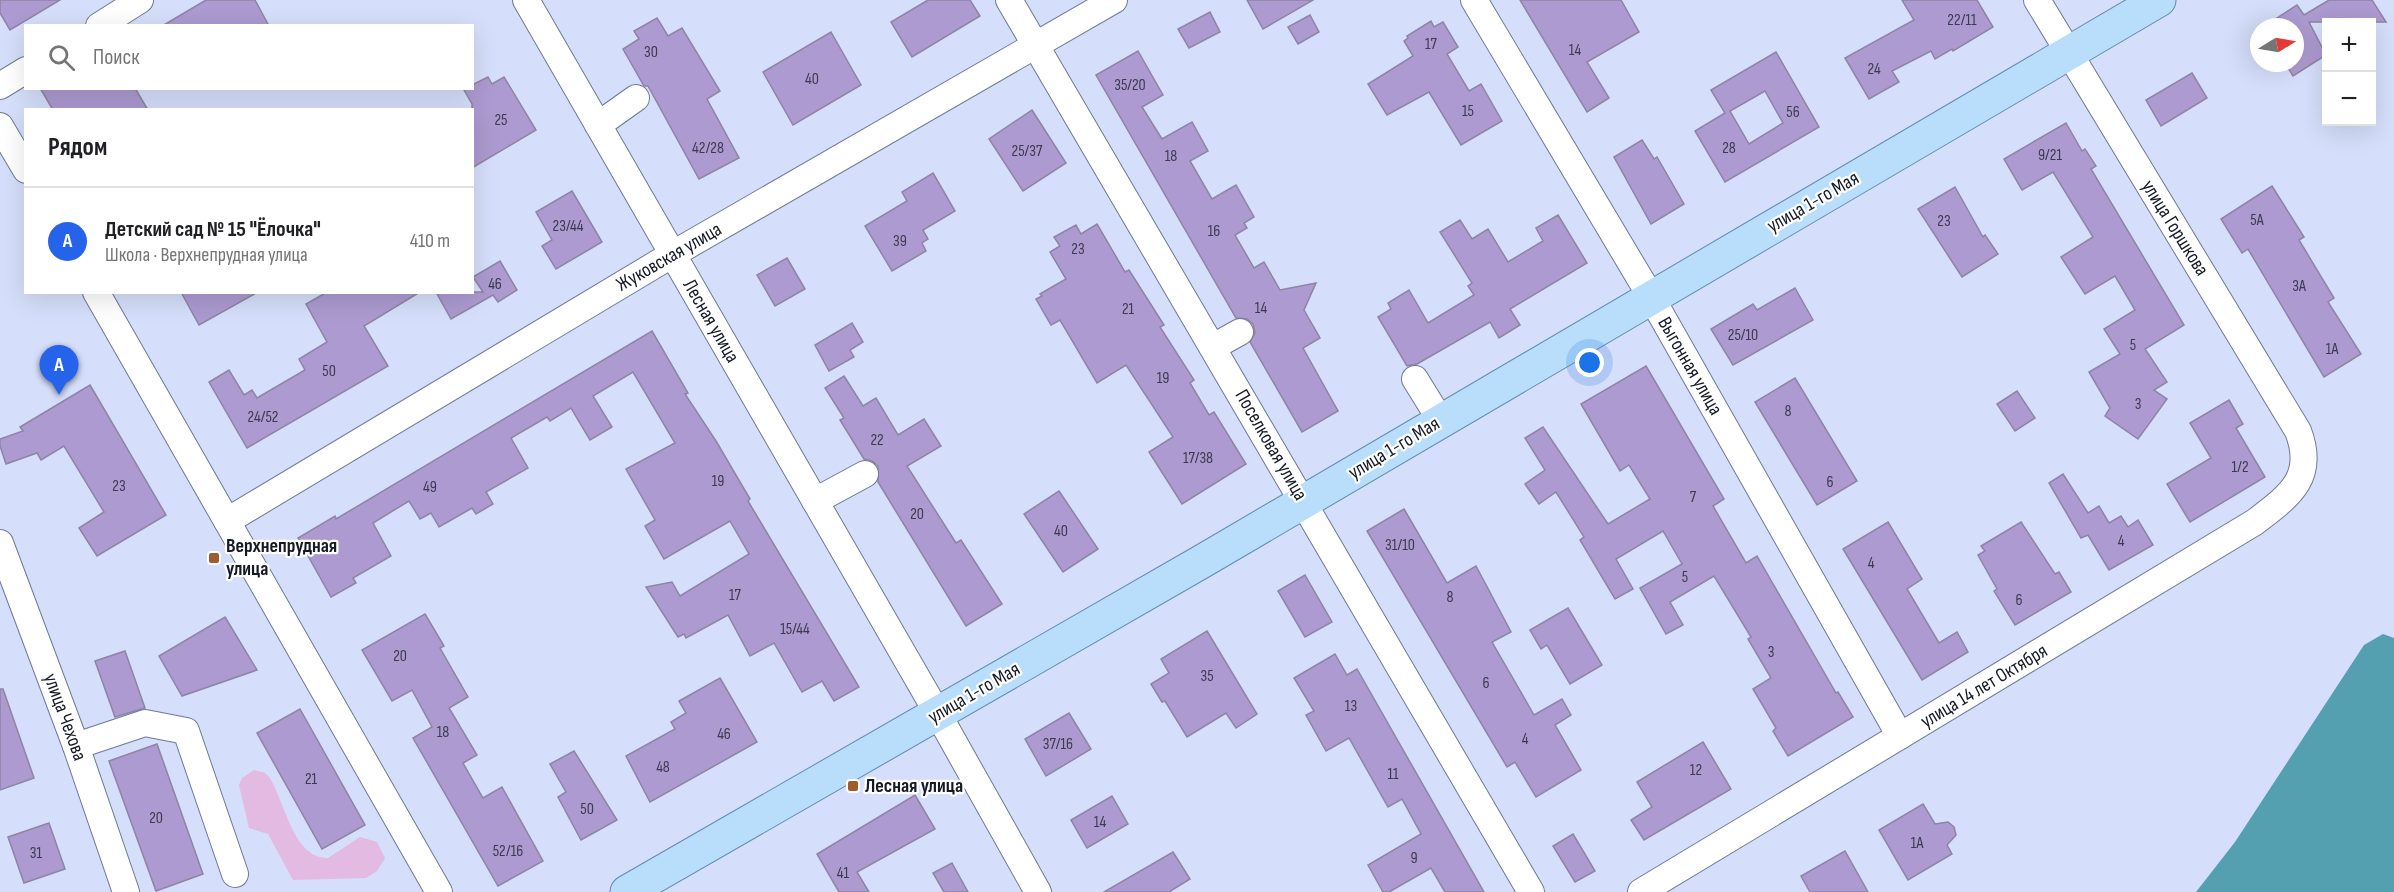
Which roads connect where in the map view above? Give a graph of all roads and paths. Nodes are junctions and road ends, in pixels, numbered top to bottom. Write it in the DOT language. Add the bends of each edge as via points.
graph roads {
  1 [pos="140,0"];
  2 [pos="526,0"];
  3 [pos="1009,0"];
  4 [pos="1114,0"];
  5 [pos="1474,0"];
  6 [pos="2037,0"];
  7 [pos="2158,0"];
  8 [pos="102,24"];
  9 [pos="1036,45"];
  10 [pos="2068,53"];
  11 [pos="24,71"];
  12 [pos="0,86"];
  13 [pos="636,98"];
  14 [pos="598,125"];
  15 [pos="0,126"];
  16 [pos="24,167"];
  17 [pos="673,254"];
  18 [pos="97,294"];
  19 [pos="1650,297"];
  20 [pos="1240,332"];
  21 [pos="1213,347"];
  22 [pos="1415,380"];
  23 [pos="1440,421"];
  24 [pos="2305,460"];
  25 [pos="865,474"];
  26 [pos="815,501"];
  27 [pos="1304,502"];
  28 [pos="227,521"];
  29 [pos="0,543"];
  30 [pos="938,714"];
  31 [pos="1900,736"];
  32 [pos="76,746"];
  33 [pos="235,874"];
  34 [pos="126,892"];
  35 [pos="439,892"];
  36 [pos="627,892"];
  37 [pos="1038,892"];
  38 [pos="1531,892"];
  39 [pos="1641,892"];
  1 -- 8 [label="street"];
  2 -- 14 [label="street, Лесная улица"];
  3 -- 9 [label="street, Поселковая улица"];
  4 -- 9 [label="street, Жуковская улица"];
  5 -- 19 [label="street, Выгонная улица"];
  6 -- 10 [label="street, улица Горшкова"];
  7 -- 10 [label="main road, улица 1-го Мая"];
  9 -- 17 [label="street, Жуковская улица"];
  9 -- 21 [label="street, Поселковая улица"];
  10 -- 19 [label="main road, улица 1-го Мая"];
  10 -- 24 [label="street, улица Горшкова" via="2298,431"];
  11 -- 12 [label="street"];
  13 -- 14 [label="street"];
  14 -- 17 [label="street, Лесная улица"];
  15 -- 16 [label="street"];
  17 -- 26 [label="street, Лесная улица"];
  17 -- 28 [label="street, Жуковская улица"];
  18 -- 28 [label="street"];
  19 -- 23 [label="main road, улица 1-го Мая"];
  19 -- 31 [label="street, Выгонная улица"];
  20 -- 21 [label="street"];
  21 -- 27 [label="street, Поселковая улица"];
  22 -- 23 [label="street"];
  23 -- 27 [label="main road, улица 1-го Мая"];
  24 -- 31 [label="street, улица 14 лет Октября" via="2300,480 2286,498 2255,522"];
  25 -- 26 [label="street"];
  26 -- 30 [label="street, Лесная улица"];
  27 -- 30 [label="main road, улица 1-го Мая"];
  27 -- 38 [label="street, Поселковая улица"];
  28 -- 35 [label="street"];
  29 -- 32 [label="street, улица Чехова"];
  30 -- 36 [label="main road, улица 1-го Мая"];
  30 -- 37 [label="street, Лесная улица"];
  31 -- 39 [label="street, улица 14 лет Октября"];
  32 -- 33 [label="street" via="145,723 186,731"];
  32 -- 34 [label="street, улица Чехова"];
}
